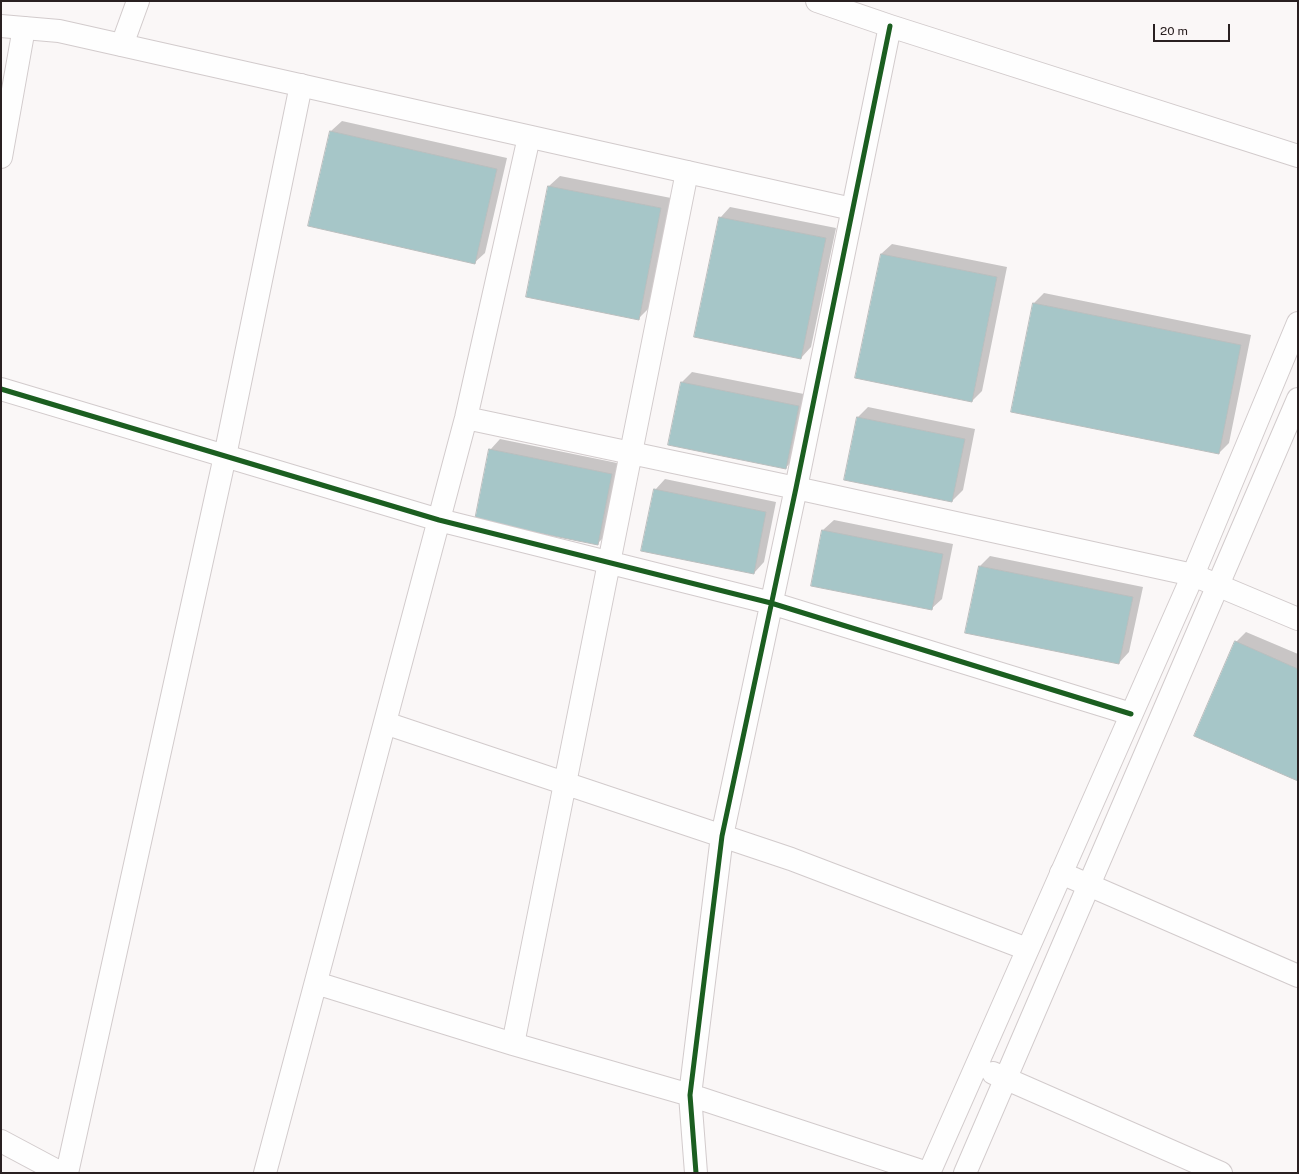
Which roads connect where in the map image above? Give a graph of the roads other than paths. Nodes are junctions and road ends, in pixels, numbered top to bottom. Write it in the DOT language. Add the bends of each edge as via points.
graph roads {
  1 [pos="138,1"];
  2 [pos="817,1"];
  3 [pos="1,26"];
  4 [pos="890,26"];
  5 [pos="24,28"];
  6 [pos="122,45"];
  7 [pos="301,85"];
  8 [pos="528,137"];
  9 [pos="1298,156"];
  10 [pos="1,157"];
  11 [pos="687,172"];
  12 [pos="852,209"];
  13 [pos="1298,323"];
  14 [pos="1,389"];
  15 [pos="1298,399"];
  16 [pos="466,418"];
  17 [pos="630,453"];
  18 [pos="225,456"];
  19 [pos="796,488"];
  20 [pos="439,520"];
  21 [pos="609,563"];
  22 [pos="1192,575"];
  23 [pos="1218,585"];
  24 [pos="771,603"];
  25 [pos="1298,619"];
  26 [pos="1131,714"];
  27 [pos="385,722"];
  28 [pos="565,783"];
  29 [pos="722,836"];
  30 [pos="1061,873"];
  31 [pos="1089,885"];
  32 [pos="1027,949"];
  33 [pos="1298,976"];
  34 [pos="316,983"];
  35 [pos="513,1044"];
  36 [pos="976,1065"];
  37 [pos="1006,1078"];
  38 [pos="690,1095"];
  39 [pos="1,1141"];
  40 [pos="61,1173"];
  41 [pos="66,1173"];
  42 [pos="265,1173"];
  43 [pos="696,1173"];
  44 [pos="928,1173"];
  45 [pos="965,1173"];
  46 [pos="1221,1173"];
  1 -- 6 [label="street"];
  2 -- 4 [label="street"];
  3 -- 5 [label="street"];
  4 -- 9 [label="street"];
  4 -- 12 [label="street"];
  5 -- 6 [label="street" via="59,31"];
  5 -- 10 [label="street"];
  6 -- 7 [label="street"];
  7 -- 8 [label="street"];
  7 -- 18 [label="street"];
  8 -- 11 [label="street"];
  8 -- 16 [label="street"];
  11 -- 12 [label="street"];
  11 -- 17 [label="street"];
  12 -- 19 [label="street"];
  13 -- 22 [label="street"];
  14 -- 18 [label="street"];
  15 -- 23 [label="street"];
  16 -- 17 [label="street"];
  16 -- 20 [label="street"];
  17 -- 19 [label="street"];
  17 -- 21 [label="street"];
  18 -- 20 [label="street"];
  18 -- 41 [label="street"];
  19 -- 22 [label="street"];
  19 -- 24 [label="street"];
  20 -- 21 [label="street"];
  20 -- 27 [label="street"];
  21 -- 24 [label="street"];
  21 -- 28 [label="street"];
  22 -- 23 [label="street"];
  22 -- 26 [label="street"];
  23 -- 25 [label="street"];
  23 -- 31 [label="street"];
  24 -- 26 [label="street"];
  24 -- 29 [label="street"];
  26 -- 30 [label="street"];
  27 -- 28 [label="street"];
  27 -- 34 [label="street"];
  28 -- 29 [label="street"];
  28 -- 35 [label="street"];
  29 -- 32 [label="street" via="791,859"];
  29 -- 38 [label="street"];
  30 -- 31 [label="street"];
  30 -- 32 [label="street"];
  31 -- 33 [label="street"];
  31 -- 37 [label="street"];
  32 -- 36 [label="street"];
  34 -- 35 [label="street"];
  34 -- 42 [label="street"];
  35 -- 38 [label="street"];
  36 -- 37 [label="street"];
  36 -- 44 [label="street"];
  37 -- 45 [label="street"];
  37 -- 46 [label="street"];
  38 -- 43 [label="street"];
  38 -- 44 [label="street"];
  39 -- 40 [label="street"];
}
